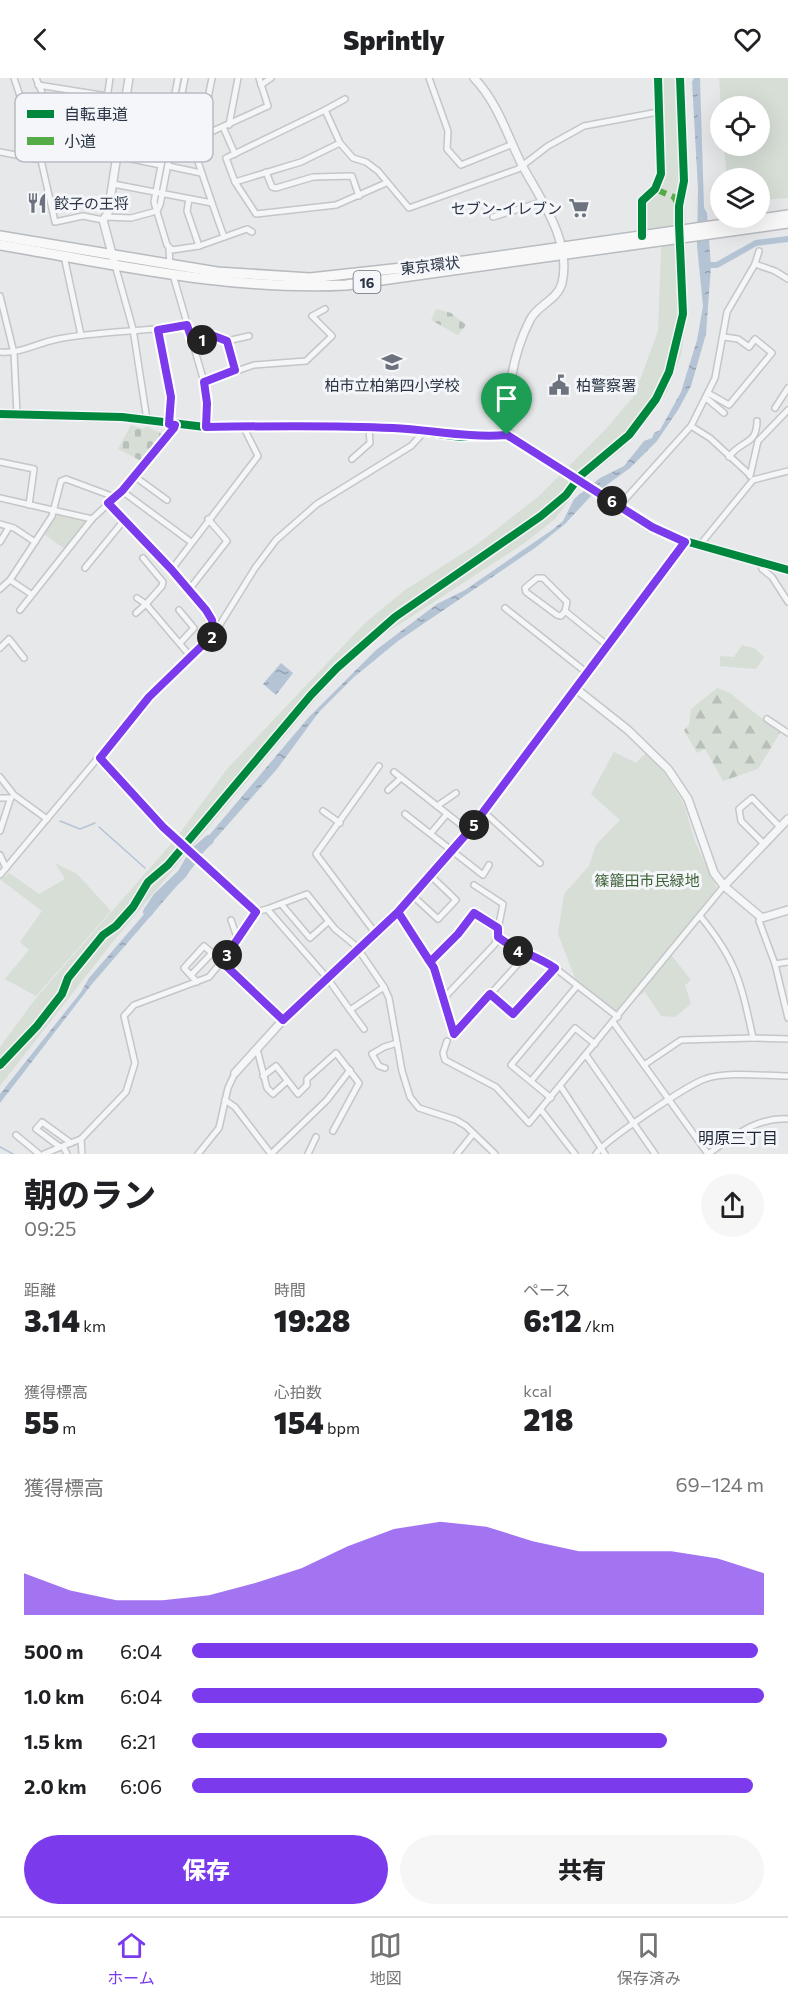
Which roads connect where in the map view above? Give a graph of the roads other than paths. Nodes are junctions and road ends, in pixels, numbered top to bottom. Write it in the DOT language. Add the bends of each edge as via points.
graph roads {
  1 [pos="14,78"];
  2 [pos="36,78"];
  3 [pos="110,78"];
  4 [pos="129,78"];
  5 [pos="178,78"];
  6 [pos="212,78"];
  7 [pos="238,78"];
  8 [pos="259,78"];
  9 [pos="271,78"];
  10 [pos="429,78"];
  11 [pos="474,78"];
  12 [pos="658,78"];
  13 [pos="261,85"];
  14 [pos="38,86"];
  15 [pos="19,93"];
  16 [pos="40,93"];
  17 [pos="86,93"];
  18 [pos="108,93"];
  19 [pos="127,93"];
  20 [pos="175,93"];
  21 [pos="176,93"];
  22 [pos="209,93"];
  23 [pos="345,99"];
  24 [pos="325,110"];
  25 [pos="658,112"];
  26 [pos="226,126"];
  27 [pos="213,132"];
  28 [pos="340,143"];
  29 [pos="513,144"];
  30 [pos="0,152"];
  31 [pos="236,154"];
  32 [pos="15,155"];
  33 [pos="41,162"];
  34 [pos="116,162"];
  35 [pos="149,162"];
  36 [pos="166,162"];
  37 [pos="198,162"];
  38 [pos="165,165"];
  39 [pos="523,166"];
  40 [pos="201,172"];
  41 [pos="266,172"];
  42 [pos="235,182"];
  43 [pos="386,183"];
  44 [pos="113,184"];
  45 [pos="159,193"];
  46 [pos="359,196"];
  47 [pos="189,199"];
  48 [pos="544,201"];
  49 [pos="212,203"];
  50 [pos="157,211"];
  51 [pos="788,215"];
  52 [pos="493,216"];
  53 [pos="105,218"];
  54 [pos="770,218"];
  55 [pos="788,223"];
  56 [pos="770,224"];
  57 [pos="720,228"];
  58 [pos="252,232"];
  59 [pos="684,234"];
  60 [pos="0,236"];
  61 [pos="642,236"];
  62 [pos="224,237"];
  63 [pos="0,245"];
  64 [pos="199,246"];
  65 [pos="169,248"];
  66 [pos="561,251"];
  67 [pos="759,251"];
  68 [pos="64,256"];
  69 [pos="114,261"];
  70 [pos="755,264"];
  71 [pos="171,269"];
  72 [pos="788,279"];
  73 [pos="0,296"];
  74 [pos="325,309"];
  75 [pos="187,325"];
  76 [pos="133,329"];
  77 [pos="158,330"];
  78 [pos="81,335"];
  79 [pos="249,336"];
  80 [pos="724,337"];
  81 [pos="227,341"];
  82 [pos="193,343"];
  83 [pos="0,352"];
  84 [pos="14,353"];
  85 [pos="235,370"];
  86 [pos="204,382"];
  87 [pos="788,388"];
  88 [pos="707,396"];
  89 [pos="775,408"];
  90 [pos="788,410"];
  91 [pos="724,413"];
  92 [pos="0,414"];
  93 [pos="17,414"];
  94 [pos="147,420"];
  95 [pos="757,421"];
  96 [pos="172,424"];
  97 [pos="243,426"];
  98 [pos="691,426"];
  99 [pos="206,427"];
  100 [pos="369,428"];
  101 [pos="424,432"];
  102 [pos="507,435"];
  103 [pos="729,458"];
  104 [pos="352,459"];
  105 [pos="0,462"];
  106 [pos="788,471"];
  107 [pos="749,474"];
  108 [pos="134,477"];
  109 [pos="753,480"];
  110 [pos="122,491"];
  111 [pos="0,498"];
  112 [pos="167,500"];
  113 [pos="111,501"];
  114 [pos="29,505"];
  115 [pos="619,506"];
  116 [pos="51,510"];
  117 [pos="92,519"];
  118 [pos="125,519"];
  119 [pos="208,519"];
  120 [pos="0,524"];
  121 [pos="9,527"];
  122 [pos="0,542"];
  123 [pos="35,542"];
  124 [pos="191,542"];
  125 [pos="685,542"];
  126 [pos="699,546"];
  127 [pos="142,558"];
  128 [pos="761,563"];
  129 [pos="85,568"];
  130 [pos="171,569"];
  131 [pos="788,570"];
  132 [pos="10,580"];
  133 [pos="0,589"];
  134 [pos="188,591"];
  135 [pos="31,594"];
  136 [pos="137,598"];
  137 [pos="788,602"];
  138 [pos="146,604"];
  139 [pos="505,608"];
  140 [pos="20,610"];
  141 [pos="179,610"];
  142 [pos="565,611"];
  143 [pos="136,613"];
  144 [pos="214,634"];
  145 [pos="180,644"];
  146 [pos="607,645"];
  147 [pos="0,648"];
  148 [pos="191,657"];
  149 [pos="24,658"];
  150 [pos="586,673"];
  151 [pos="575,688"];
  152 [pos="767,719"];
  153 [pos="788,733"];
  154 [pos="100,758"];
  155 [pos="379,766"];
  156 [pos="394,772"];
  157 [pos="0,777"];
  158 [pos="401,778"];
  159 [pos="388,790"];
  160 [pos="456,793"];
  161 [pos="12,797"];
  162 [pos="0,798"];
  163 [pos="437,806"];
  164 [pos="323,811"];
  165 [pos="484,812"];
  166 [pos="405,814"];
  167 [pos="447,814"];
  168 [pos="47,819"];
  169 [pos="788,819"];
  170 [pos="340,823"];
  171 [pos="780,827"];
  172 [pos="0,831"];
  173 [pos="469,831"];
  174 [pos="431,833"];
  175 [pos="764,844"];
  176 [pos="452,851"];
  177 [pos="0,855"];
  178 [pos="540,863"];
  179 [pos="489,865"];
  180 [pos="6,868"];
  181 [pos="0,875"];
  182 [pos="431,876"];
  183 [pos="474,885"];
  184 [pos="724,886"];
  185 [pos="413,896"];
  186 [pos="282,905"];
  187 [pos="267,909"];
  188 [pos="788,910"];
  189 [pos="256,912"];
  190 [pos="398,912"];
  191 [pos="700,916"];
  192 [pos="760,917"];
  193 [pos="231,920"];
  194 [pos="328,922"];
  195 [pos="498,928"];
  196 [pos="376,934"];
  197 [pos="498,937"];
  198 [pos="238,940"];
  199 [pos="358,950"];
  200 [pos="528,952"];
  201 [pos="222,962"];
  202 [pos="430,962"];
  203 [pos="788,962"];
  204 [pos="775,964"];
  205 [pos="555,968"];
  206 [pos="191,975"];
  207 [pos="328,979"];
  208 [pos="197,982"];
  209 [pos="577,986"];
  210 [pos="384,987"];
  211 [pos="490,994"];
  212 [pos="444,998"];
  213 [pos="350,1010"];
  214 [pos="788,1018"];
  215 [pos="616,1019"];
  216 [pos="283,1020"];
  217 [pos="364,1029"];
  218 [pos="753,1038"];
  219 [pos="788,1039"];
  220 [pos="447,1041"];
  221 [pos="397,1043"];
  222 [pos="595,1044"];
  223 [pos="257,1048"];
  224 [pos="586,1055"];
  225 [pos="644,1065"];
  226 [pos="385,1068"];
  227 [pos="350,1070"];
  228 [pos="235,1073"];
  229 [pos="264,1076"];
  230 [pos="788,1076"];
  231 [pos="531,1081"];
  232 [pos="286,1082"];
  233 [pos="561,1087"];
  234 [pos="551,1098"];
  235 [pos="225,1100"];
  236 [pos="671,1100"];
  237 [pos="541,1110"];
  238 [pos="788,1119"];
  239 [pos="634,1124"];
  240 [pos="333,1131"];
  241 [pos="473,1134"];
  242 [pos="16,1135"];
  243 [pos="316,1137"];
  244 [pos="81,1139"];
  245 [pos="71,1143"];
  246 [pos="61,1147"];
  247 [pos="600,1147"];
  248 [pos="39,1154"];
  249 [pos="44,1154"];
  250 [pos="67,1154"];
  251 [pos="82,1154"];
  252 [pos="198,1154"];
  253 [pos="271,1154"];
  254 [pos="308,1154"];
  255 [pos="457,1154"];
  256 [pos="495,1154"];
  257 [pos="575,1154"];
  258 [pos="596,1154"];
  259 [pos="605,1154"];
  260 [pos="656,1154"];
  261 [pos="708,1154"];
  1 -- 15 [label="street"];
  2 -- 14 [label="street"];
  3 -- 18 [label="street"];
  4 -- 19 [label="street"];
  5 -- 20 [label="street"];
  5 -- 21 [label="street"];
  6 -- 22 [label="street"];
  7 -- 26 [label="street"];
  8 -- 13 [label="street"];
  9 -- 13 [label="street"];
  10 -- 29 [label="street" via="448,131 447,149 461,165"];
  11 -- 29 [label="street" via="495,106"];
  12 -- 25 [label="street"];
  13 -- 26 [label="street" via="268,106"];
  14 -- 16 [label="street"];
  14 -- 17 [label="street"];
  23 -- 24 [label="street"];
  24 -- 28 [label="street"];
  24 -- 31 [label="street"];
  25 -- 39 [label="street" via="584,126 548,146"];
  25 -- 61 [label="street" via="661,174 655,189 642,201"];
  26 -- 27 [label="street"];
  26 -- 31 [label="street"];
  28 -- 41 [label="street" via="301,162"];
  28 -- 43 [label="street" via="353,158 378,171"];
  29 -- 39 [label="street"];
  30 -- 32 [label="street"];
  31 -- 42 [label="street" via="226,158"];
  33 -- 53 [label="street" via="55,222 82,216"];
  34 -- 44 [label="street"];
  35 -- 38 [label="street"];
  36 -- 38 [label="street"];
  37 -- 40 [label="street"];
  38 -- 40 [label="street"];
  38 -- 45 [label="street"];
  39 -- 43 [label="street" via="409,208"];
  39 -- 48 [label="street"];
  40 -- 49 [label="street"];
  41 -- 42 [label="street"];
  41 -- 46 [label="street" via="276,188 313,177 352,176"];
  42 -- 46 [label="street" via="256,214 336,205"];
  43 -- 46 [label="street"];
  44 -- 45 [label="street"];
  44 -- 53 [label="street"];
  45 -- 47 [label="street"];
  45 -- 50 [label="street"];
  47 -- 49 [label="street"];
  47 -- 64 [label="street" via="187,211"];
  48 -- 52 [label="street"];
  48 -- 66 [label="street"];
  49 -- 62 [label="street"];
  50 -- 53 [label="street" via="131,218"];
  50 -- 65 [label="street"];
  51 -- 54 [label="highway, 東京環状 / 16"];
  53 -- 69 [label="street"];
  55 -- 56 [label="highway, 東京環状 / 16"];
  57 -- 59 [label="highway, 東京環状 / 16"];
  58 -- 62 [label="street" via="247,229"];
  59 -- 61 [label="highway, 東京環状 / 16"];
  59 -- 66 [label="highway, 東京環状 / 16"];
  60 -- 69 [label="highway, 東京環状 / 16"];
  61 -- 66 [label="highway, 東京環状 / 16"];
  62 -- 64 [label="street"];
  63 -- 68 [label="highway, 東京環状 / 16"];
  64 -- 65 [label="street"];
  65 -- 71 [label="street"];
  66 -- 71 [label="highway, 東京環状 / 16" via="310,287 238,283"];
  66 -- 102 [label="street" via="562,285 530,320 511,369"];
  67 -- 70 [label="street"];
  68 -- 69 [label="highway, 東京環状 / 16"];
  68 -- 78 [label="street"];
  69 -- 71 [label="highway, 東京環状 / 16"];
  69 -- 76 [label="street"];
  70 -- 72 [label="street"];
  70 -- 80 [label="street" via="728,312"];
  71 -- 75 [label="street"];
  73 -- 84 [label="street"];
  74 -- 85 [label="street" via="312,316 332,336 306,361 265,363"];
  75 -- 77 [label="street"];
  75 -- 82 [label="street"];
  76 -- 77 [label="street"];
  76 -- 78 [label="street"];
  76 -- 94 [label="street"];
  77 -- 96 [label="street"];
  78 -- 84 [label="street"];
  79 -- 81 [label="street"];
  80 -- 88 [label="street"];
  80 -- 88 [label="street" via="738,339 749,347 755,339 772,353 729,405"];
  81 -- 82 [label="street" via="214,336"];
  81 -- 85 [label="street"];
  82 -- 86 [label="street"];
  83 -- 84 [label="street"];
  84 -- 93 [label="street"];
  85 -- 86 [label="street"];
  86 -- 99 [label="street"];
  87 -- 89 [label="street"];
  88 -- 91 [label="street"];
  88 -- 98 [label="street"];
  90 -- 107 [label="street" via="758,441"];
  92 -- 93 [label="street"];
  93 -- 94 [label="street"];
  94 -- 96 [label="street"];
  95 -- 103 [label="street" via="752,440 738,446"];
  96 -- 99 [label="street"];
  96 -- 108 [label="street"];
  97 -- 99 [label="street"];
  97 -- 100 [label="street"];
  97 -- 119 [label="street" via="258,456"];
  98 -- 103 [label="street" via="710,438"];
  98 -- 115 [label="street"];
  100 -- 101 [label="street"];
  100 -- 104 [label="street" via="370,443"];
  101 -- 102 [label="street" via="461,437"];
  101 -- 144 [label="street" via="411,446 317,504 286,529 255,568"];
  102 -- 115 [label="street"];
  103 -- 107 [label="street"];
  105 -- 114 [label="street" via="34,469"];
  106 -- 109 [label="street"];
  107 -- 109 [label="street"];
  108 -- 110 [label="street"];
  108 -- 112 [label="street"];
  109 -- 126 [label="street"];
  110 -- 113 [label="street"];
  110 -- 124 [label="street"];
  111 -- 114 [label="street"];
  113 -- 116 [label="street" via="109,495 66,479 61,481"];
  113 -- 117 [label="street"];
  113 -- 118 [label="street"];
  114 -- 116 [label="street"];
  115 -- 125 [label="street"];
  116 -- 117 [label="street"];
  116 -- 123 [label="street" via="52,516"];
  117 -- 135 [label="street"];
  118 -- 129 [label="street"];
  118 -- 130 [label="street"];
  119 -- 124 [label="street"];
  119 -- 134 [label="street" via="226,541"];
  120 -- 121 [label="street"];
  121 -- 122 [label="street"];
  121 -- 123 [label="street"];
  123 -- 132 [label="street"];
  124 -- 130 [label="street"];
  125 -- 126 [label="street"];
  125 -- 146 [label="street"];
  126 -- 128 [label="street"];
  127 -- 138 [label="street" via="163,582"];
  128 -- 131 [label="street"];
  128 -- 137 [label="street"];
  130 -- 134 [label="street"];
  132 -- 133 [label="street"];
  132 -- 135 [label="street"];
  134 -- 144 [label="street" via="206,610"];
  135 -- 140 [label="street"];
  136 -- 138 [label="street"];
  138 -- 143 [label="street"];
  138 -- 145 [label="street"];
  139 -- 150 [label="street"];
  141 -- 145 [label="street" via="194,628"];
  142 -- 142 [label="street" via="557,615 525,588 543,578 567,602"];
  142 -- 146 [label="street"];
  144 -- 148 [label="street"];
  145 -- 148 [label="street"];
  146 -- 150 [label="street"];
  147 -- 149 [label="street" via="9,639"];
  148 -- 154 [label="street" via="149,697"];
  150 -- 151 [label="street"];
  151 -- 165 [label="street"];
  151 -- 184 [label="street" via="628,730 677,781 693,812 714,873"];
  152 -- 153 [label="street"];
  154 -- 168 [label="street"];
  154 -- 189 [label="street" via="163,827"];
  155 -- 170 [label="street"];
  156 -- 158 [label="street"];
  157 -- 161 [label="street"];
  158 -- 159 [label="street"];
  158 -- 163 [label="street"];
  160 -- 163 [label="street"];
  161 -- 162 [label="street"];
  161 -- 168 [label="street"];
  161 -- 172 [label="street"];
  163 -- 167 [label="street"];
  164 -- 170 [label="street"];
  165 -- 173 [label="street"];
  165 -- 178 [label="street"];
  166 -- 174 [label="street"];
  167 -- 173 [label="street"];
  167 -- 174 [label="street"];
  168 -- 180 [label="street"];
  169 -- 171 [label="street"];
  170 -- 196 [label="street" via="316,854"];
  171 -- 175 [label="street"];
  171 -- 175 [label="street" via="752,798 739,809 741,821"];
  173 -- 176 [label="street"];
  174 -- 176 [label="street"];
  175 -- 184 [label="street"];
  176 -- 179 [label="street" via="483,875"];
  176 -- 182 [label="street"];
  177 -- 180 [label="street"];
  180 -- 181 [label="street"];
  182 -- 185 [label="street"];
  182 -- 185 [label="street" via="456,900 438,919"];
  183 -- 195 [label="street" via="503,904"];
  184 -- 191 [label="street"];
  184 -- 192 [label="street"];
  185 -- 190 [label="street"];
  186 -- 187 [label="street"];
  186 -- 194 [label="street" via="307,894"];
  186 -- 194 [label="street" via="310,938"];
  187 -- 189 [label="street"];
  187 -- 207 [label="street"];
  188 -- 192 [label="street"];
  189 -- 198 [label="street"];
  190 -- 196 [label="street"];
  190 -- 202 [label="street"];
  191 -- 215 [label="street"];
  191 -- 218 [label="street" via="726,950 740,977"];
  192 -- 204 [label="street"];
  193 -- 198 [label="street"];
  194 -- 199 [label="street"];
  195 -- 197 [label="street"];
  195 -- 202 [label="street" via="474,913"];
  196 -- 199 [label="street"];
  197 -- 200 [label="street" via="516,951"];
  197 -- 212 [label="street"];
  198 -- 201 [label="street"];
  199 -- 207 [label="street"];
  199 -- 210 [label="street"];
  200 -- 205 [label="street"];
  200 -- 211 [label="street"];
  201 -- 208 [label="street" via="209,977"];
  201 -- 216 [label="street"];
  202 -- 212 [label="street"];
  203 -- 204 [label="street"];
  204 -- 214 [label="street"];
  205 -- 209 [label="street"];
  205 -- 211 [label="street" via="513,1014"];
  206 -- 206 [label="street" via="184,968 204,946 212,953"];
  206 -- 208 [label="street"];
  207 -- 213 [label="street"];
  207 -- 216 [label="street"];
  208 -- 244 [label="street" via="134,1005 124,1017 135,1063 126,1092"];
  209 -- 215 [label="street"];
  209 -- 231 [label="street" via="511,1065"];
  210 -- 213 [label="street"];
  210 -- 221 [label="street"];
  211 -- 212 [label="street" via="454,1034"];
  213 -- 217 [label="street"];
  215 -- 222 [label="street"];
  215 -- 225 [label="street"];
  216 -- 223 [label="street"];
  218 -- 219 [label="street"];
  218 -- 225 [label="street" via="681,1040"];
  220 -- 237 [label="street" via="445,1060 496,1087 529,1123"];
  221 -- 226 [label="street" via="372,1054 379,1066"];
  221 -- 241 [label="street" via="410,1097 419,1108 456,1120"];
  222 -- 224 [label="street"];
  222 -- 231 [label="street" via="576,1028"];
  223 -- 228 [label="street"];
  223 -- 229 [label="street"];
  224 -- 233 [label="street"];
  224 -- 239 [label="street"];
  225 -- 236 [label="street"];
  227 -- 232 [label="street" via="336,1053 307,1079 307,1085 298,1094"];
  227 -- 240 [label="street" via="359,1083"];
  227 -- 253 [label="street" via="327,1100"];
  228 -- 235 [label="street"];
  229 -- 232 [label="street" via="276,1066"];
  229 -- 232 [label="street" via="273,1094"];
  230 -- 236 [label="street" via="706,1078"];
  231 -- 234 [label="street"];
  233 -- 234 [label="street"];
  233 -- 247 [label="street"];
  234 -- 237 [label="street"];
  235 -- 252 [label="street" via="219,1128"];
  235 -- 253 [label="street" via="235,1107"];
  236 -- 239 [label="street"];
  236 -- 261 [label="street"];
  237 -- 257 [label="street"];
  238 -- 261 [label="street" via="753,1124"];
  239 -- 247 [label="street"];
  239 -- 260 [label="street"];
  241 -- 255 [label="street"];
  241 -- 256 [label="street"];
  242 -- 248 [label="street"];
  243 -- 254 [label="street"];
  244 -- 245 [label="street"];
  244 -- 251 [label="street"];
  245 -- 246 [label="street"];
  245 -- 246 [label="street" via="42,1122 36,1129"];
  246 -- 249 [label="street"];
  246 -- 250 [label="street"];
  247 -- 258 [label="street"];
  247 -- 259 [label="street"];
}
